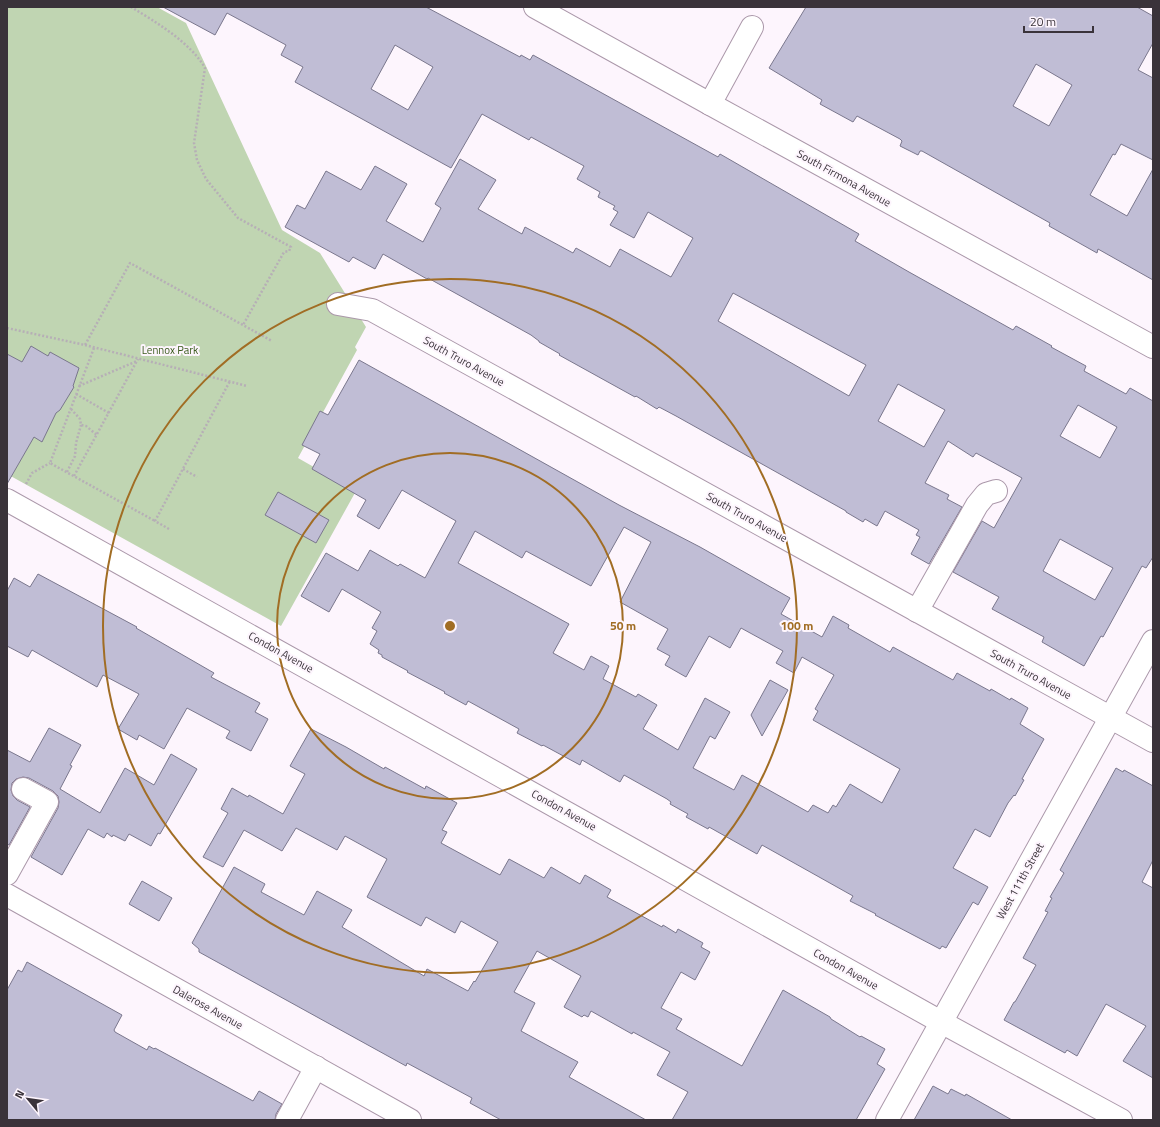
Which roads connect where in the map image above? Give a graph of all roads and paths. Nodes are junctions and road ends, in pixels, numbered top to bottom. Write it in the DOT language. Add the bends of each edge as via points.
graph roads {
  1 [pos="132,7"];
  2 [pos="536,7"];
  3 [pos="752,27"];
  4 [pos="710,104"];
  5 [pos="338,304"];
  6 [pos="243,325"];
  7 [pos="7,328"];
  8 [pos="272,341"];
  9 [pos="85,345"];
  10 [pos="1153,347"];
  11 [pos="94,348"];
  12 [pos="138,360"];
  13 [pos="230,382"];
  14 [pos="248,386"];
  15 [pos="79,387"];
  16 [pos="76,394"];
  17 [pos="71,408"];
  18 [pos="109,413"];
  19 [pos="81,425"];
  20 [pos="97,435"];
  21 [pos="50,463"];
  22 [pos="183,468"];
  23 [pos="68,472"];
  24 [pos="74,476"];
  25 [pos="197,477"];
  26 [pos="26,484"];
  27 [pos="996,491"];
  28 [pos="7,500"];
  29 [pos="155,521"];
  30 [pos="169,529"];
  31 [pos="917,611"];
  32 [pos="1153,641"];
  33 [pos="1111,718"];
  34 [pos="1153,741"];
  35 [pos="22,789"];
  36 [pos="7,874"];
  37 [pos="7,895"];
  38 [pos="941,1022"];
  39 [pos="316,1067"];
  40 [pos="287,1120"];
  41 [pos="410,1120"];
  42 [pos="887,1120"];
  43 [pos="1121,1120"];
  1 -- 6 [label="path" via="167,30 200,58 205,68 194,143 197,160 206,179 238,218 291,247 289,251 284,252"];
  2 -- 4 [label="street, South Firmona Avenue"];
  3 -- 4 [label="street"];
  4 -- 10 [label="street, South Firmona Avenue"];
  5 -- 31 [label="street, South Truro Avenue" via="372,310"];
  6 -- 8 [label="path"];
  6 -- 9 [label="path" via="130,263"];
  7 -- 9 [label="path"];
  9 -- 11 [label="path"];
  11 -- 12 [label="path"];
  11 -- 15 [label="path"];
  12 -- 13 [label="path"];
  12 -- 15 [label="path"];
  12 -- 18 [label="path"];
  13 -- 14 [label="path"];
  13 -- 22 [label="path"];
  15 -- 16 [label="path"];
  16 -- 17 [label="path"];
  16 -- 18 [label="path"];
  17 -- 19 [label="path" via="80,419"];
  17 -- 21 [label="path"];
  18 -- 20 [label="path"];
  19 -- 20 [label="path"];
  19 -- 23 [label="path" via="75,456"];
  20 -- 24 [label="path"];
  21 -- 23 [label="path"];
  21 -- 26 [label="path" via="32,473"];
  22 -- 25 [label="path"];
  22 -- 29 [label="path"];
  23 -- 24 [label="path"];
  24 -- 29 [label="path"];
  27 -- 31 [label="street" via="986,494 977,505"];
  28 -- 38 [label="street, Condon Avenue"];
  29 -- 30 [label="path"];
  31 -- 33 [label="street, South Truro Avenue"];
  32 -- 33 [label="street, West 111th Street"];
  33 -- 34 [label="street, South Truro Avenue"];
  33 -- 38 [label="street, West 111th Street"];
  35 -- 36 [label="street" via="47,802"];
  37 -- 39 [label="street, Dalerose Avenue"];
  38 -- 42 [label="street, West 111th Street"];
  38 -- 43 [label="street, Condon Avenue"];
  39 -- 40 [label="street"];
  39 -- 41 [label="street, Dalerose Avenue"];
}
